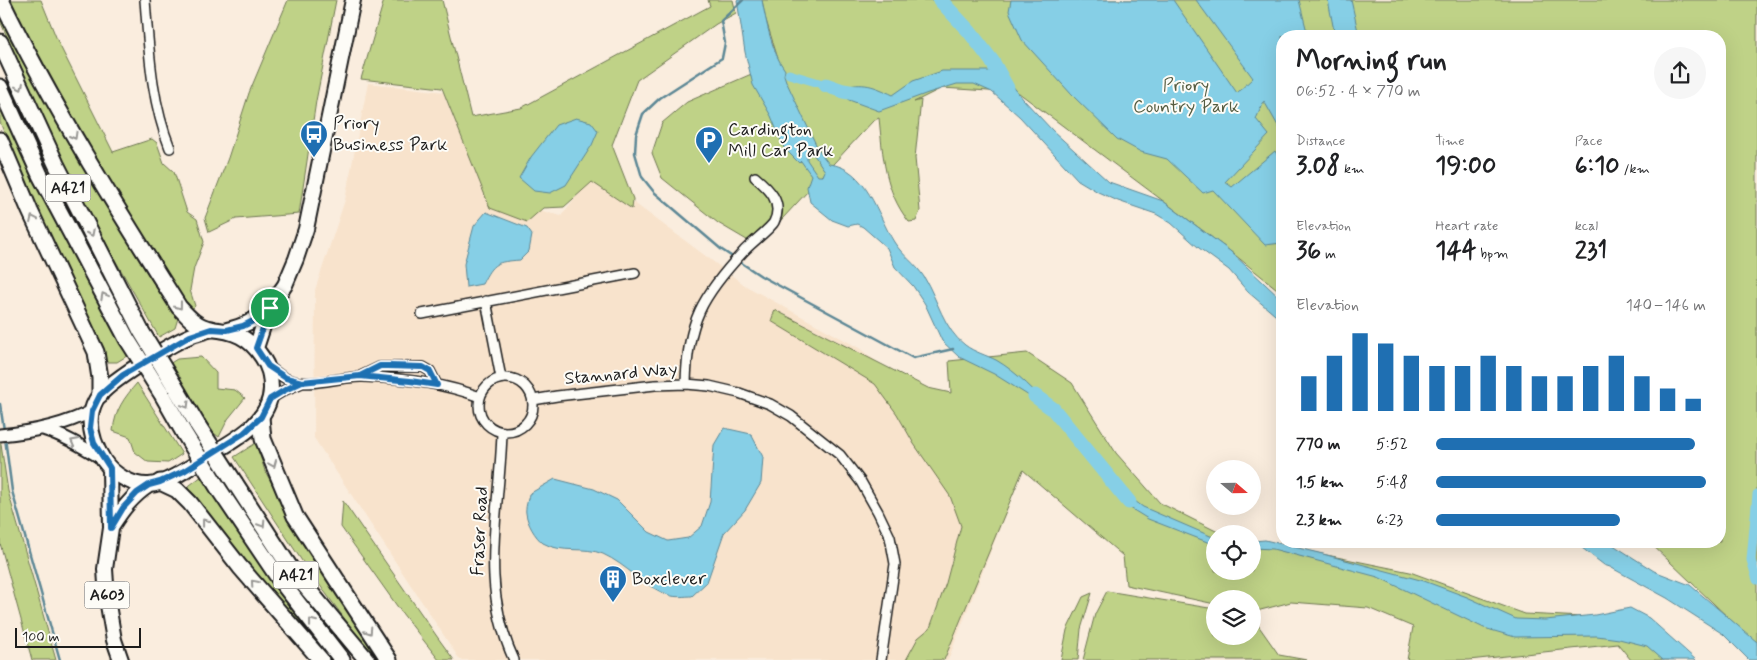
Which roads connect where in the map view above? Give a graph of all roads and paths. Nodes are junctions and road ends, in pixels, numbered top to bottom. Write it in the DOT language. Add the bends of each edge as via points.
graph roads {
  1 [pos="1,0"];
  2 [pos="145,0"];
  3 [pos="353,0"];
  4 [pos="0,42"];
  5 [pos="0,87"];
  6 [pos="0,140"];
  7 [pos="170,148"];
  8 [pos="755,177"];
  9 [pos="635,273"];
  10 [pos="486,301"];
  11 [pos="270,308"];
  12 [pos="422,314"];
  13 [pos="211,329"];
  14 [pos="227,330"];
  15 [pos="256,348"];
  16 [pos="268,366"];
  17 [pos="360,376"];
  18 [pos="501,378"];
  19 [pos="302,382"];
  20 [pos="686,384"];
  21 [pos="437,385"];
  22 [pos="100,395"];
  23 [pos="480,397"];
  24 [pos="270,399"];
  25 [pos="533,400"];
  26 [pos="92,411"];
  27 [pos="261,417"];
  28 [pos="43,429"];
  29 [pos="502,432"];
  30 [pos="0,436"];
  31 [pos="106,464"];
  32 [pos="154,484"];
  33 [pos="111,528"];
  34 [pos="121,660"];
  35 [pos="321,660"];
  36 [pos="342,660"];
  37 [pos="367,660"];
  38 [pos="389,660"];
  39 [pos="514,660"];
  40 [pos="882,660"];
  1 -- 13 [label="highway, one-way" via="88,160 179,307 196,324"];
  2 -- 7 [label="street" via="152,80 162,128"];
  3 -- 11 [label="main road" via="306,229 296,259"];
  4 -- 37 [label="highway, A421, one-way, bridge" via="56,164 141,331 291,570"];
  36 -- 5 [label="highway, A421, one-way, bridge" via="280,580 220,491 127,339 40,176"];
  22 -- 6 [label="highway, one-way" via="96,352"];
  8 -- 20 [label="street" via="774,196 774,223 754,240 712,287 695,320 689,344"];
  9 -- 10 [label="street"];
  10 -- 12 [label="street"];
  10 -- 18 [label="street"];
  11 -- 14 [label="main road" via="257,319"];
  11 -- 15 [label="main road"];
  13 -- 14 [label="main road"];
  13 -- 22 [label="main road" via="190,336 123,375"];
  14 -- 15 [label="main road"];
  15 -- 16 [label="main road"];
  16 -- 19 [label="street" via="286,378"];
  16 -- 24 [label="main road"];
  17 -- 19 [label="street"];
  17 -- 21 [label="street"];
  17 -- 21 [label="street" via="380,366 423,367 430,371"];
  18 -- 23 [label="street" via="486,387"];
  18 -- 25 [label="street" via="512,378 522,383"];
  19 -- 24 [label="street"];
  20 -- 25 [label="street, Stannard Way"];
  20 -- 40 [label="street, Stannard Way" via="709,386 770,404 791,416 840,456 861,482 890,537 895,564"];
  21 -- 23 [label="street"];
  22 -- 26 [label="main road"];
  23 -- 29 [label="street" via="481,415 494,429"];
  24 -- 27 [label="main road"];
  25 -- 29 [label="street" via="528,421 521,428"];
  26 -- 28 [label="street"];
  26 -- 31 [label="main road" via="90,428"];
  27 -- 32 [label="main road" via="244,433 184,471"];
  27 -- 38 [label="highway, one-way" via="263,439 295,516"];
  28 -- 30 [label="street"];
  31 -- 28 [label="street, one-way" via="71,440"];
  29 -- 39 [label="street, Fraser Road" via="492,558 499,620"];
  31 -- 32 [label="main road" via="121,477 137,483"];
  31 -- 33 [label="main road, A603"];
  32 -- 33 [label="main road, A603" via="137,493"];
  35 -- 32 [label="highway, one-way" via="240,567 190,502 177,490"];
  33 -- 34 [label="main road, A603" via="106,569 107,599"];
}
